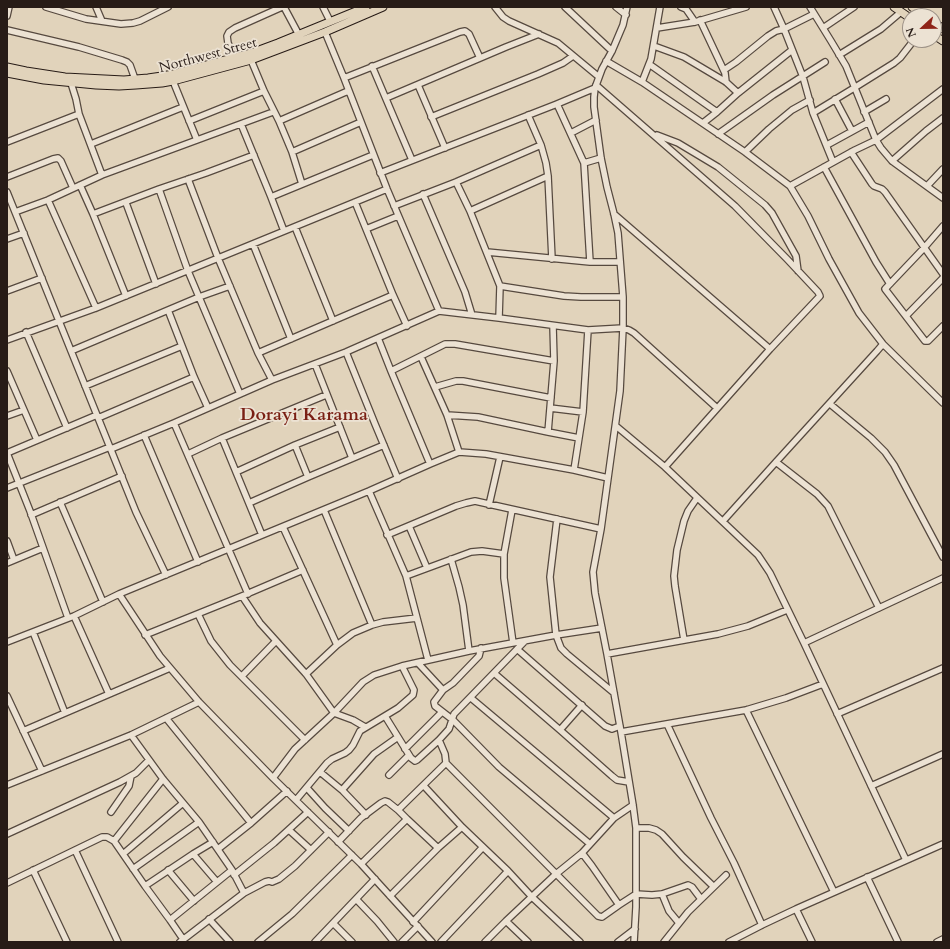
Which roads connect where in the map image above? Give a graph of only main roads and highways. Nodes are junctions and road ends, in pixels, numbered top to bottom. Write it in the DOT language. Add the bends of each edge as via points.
graph roads {
  1 [pos="366,7"];
  2 [pos="383,7"];
  3 [pos="7,67"];
  4 [pos="7,73"];
  1 -- 3 [label="main road, Northwest Street" via="235,58 173,74 124,80 65,76"];
  2 -- 4 [label="main road, Northwest Street" via="251,60 173,82 119,86 44,80"];
}
